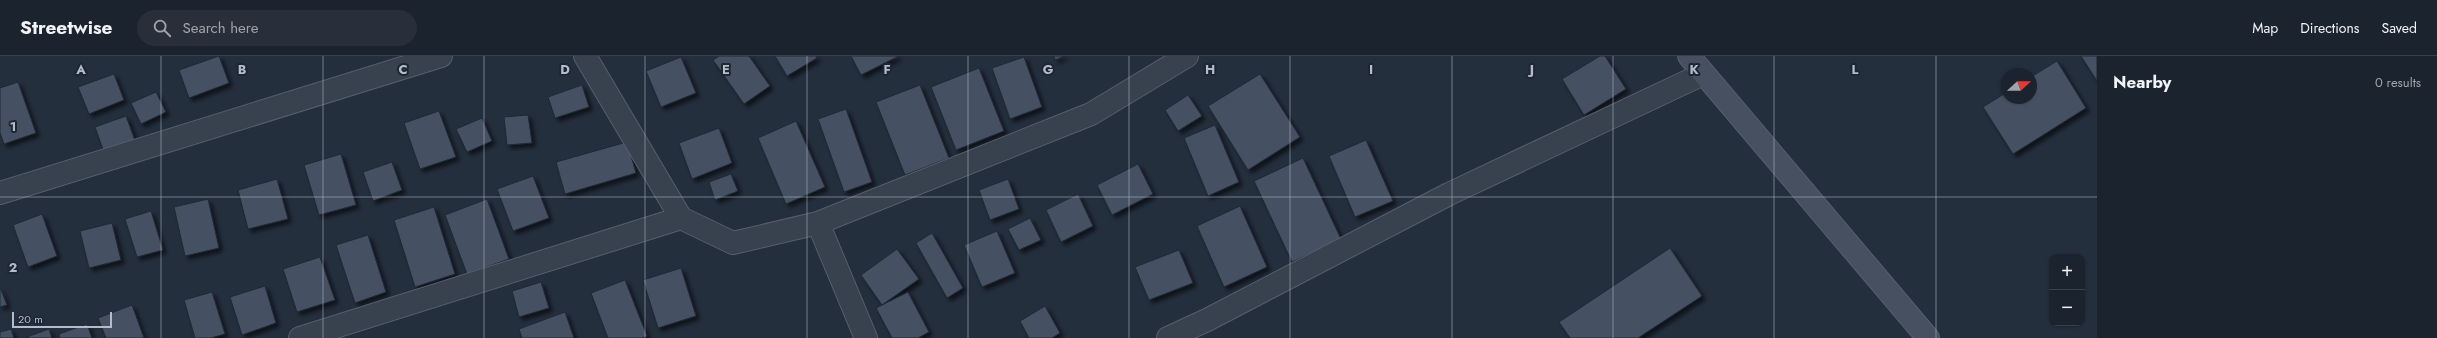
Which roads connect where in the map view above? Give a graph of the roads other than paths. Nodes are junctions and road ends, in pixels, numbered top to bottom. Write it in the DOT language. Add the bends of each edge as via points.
graph roads {
  1 [pos="442,56"];
  2 [pos="585,56"];
  3 [pos="1187,56"];
  4 [pos="1689,56"];
  5 [pos="1703,74"];
  6 [pos="0,193"];
  7 [pos="681,218"];
  8 [pos="818,223"];
  9 [pos="300,338"];
  10 [pos="866,338"];
  11 [pos="1168,338"];
  12 [pos="1928,338"];
  1 -- 6 [label="street"];
  2 -- 7 [label="street"];
  3 -- 8 [label="street" via="1091,114"];
  4 -- 5 [label="street"];
  5 -- 11 [label="street" via="1449,194"];
  5 -- 12 [label="street"];
  7 -- 8 [label="street" via="733,243"];
  7 -- 9 [label="street"];
  8 -- 10 [label="street"];
}
